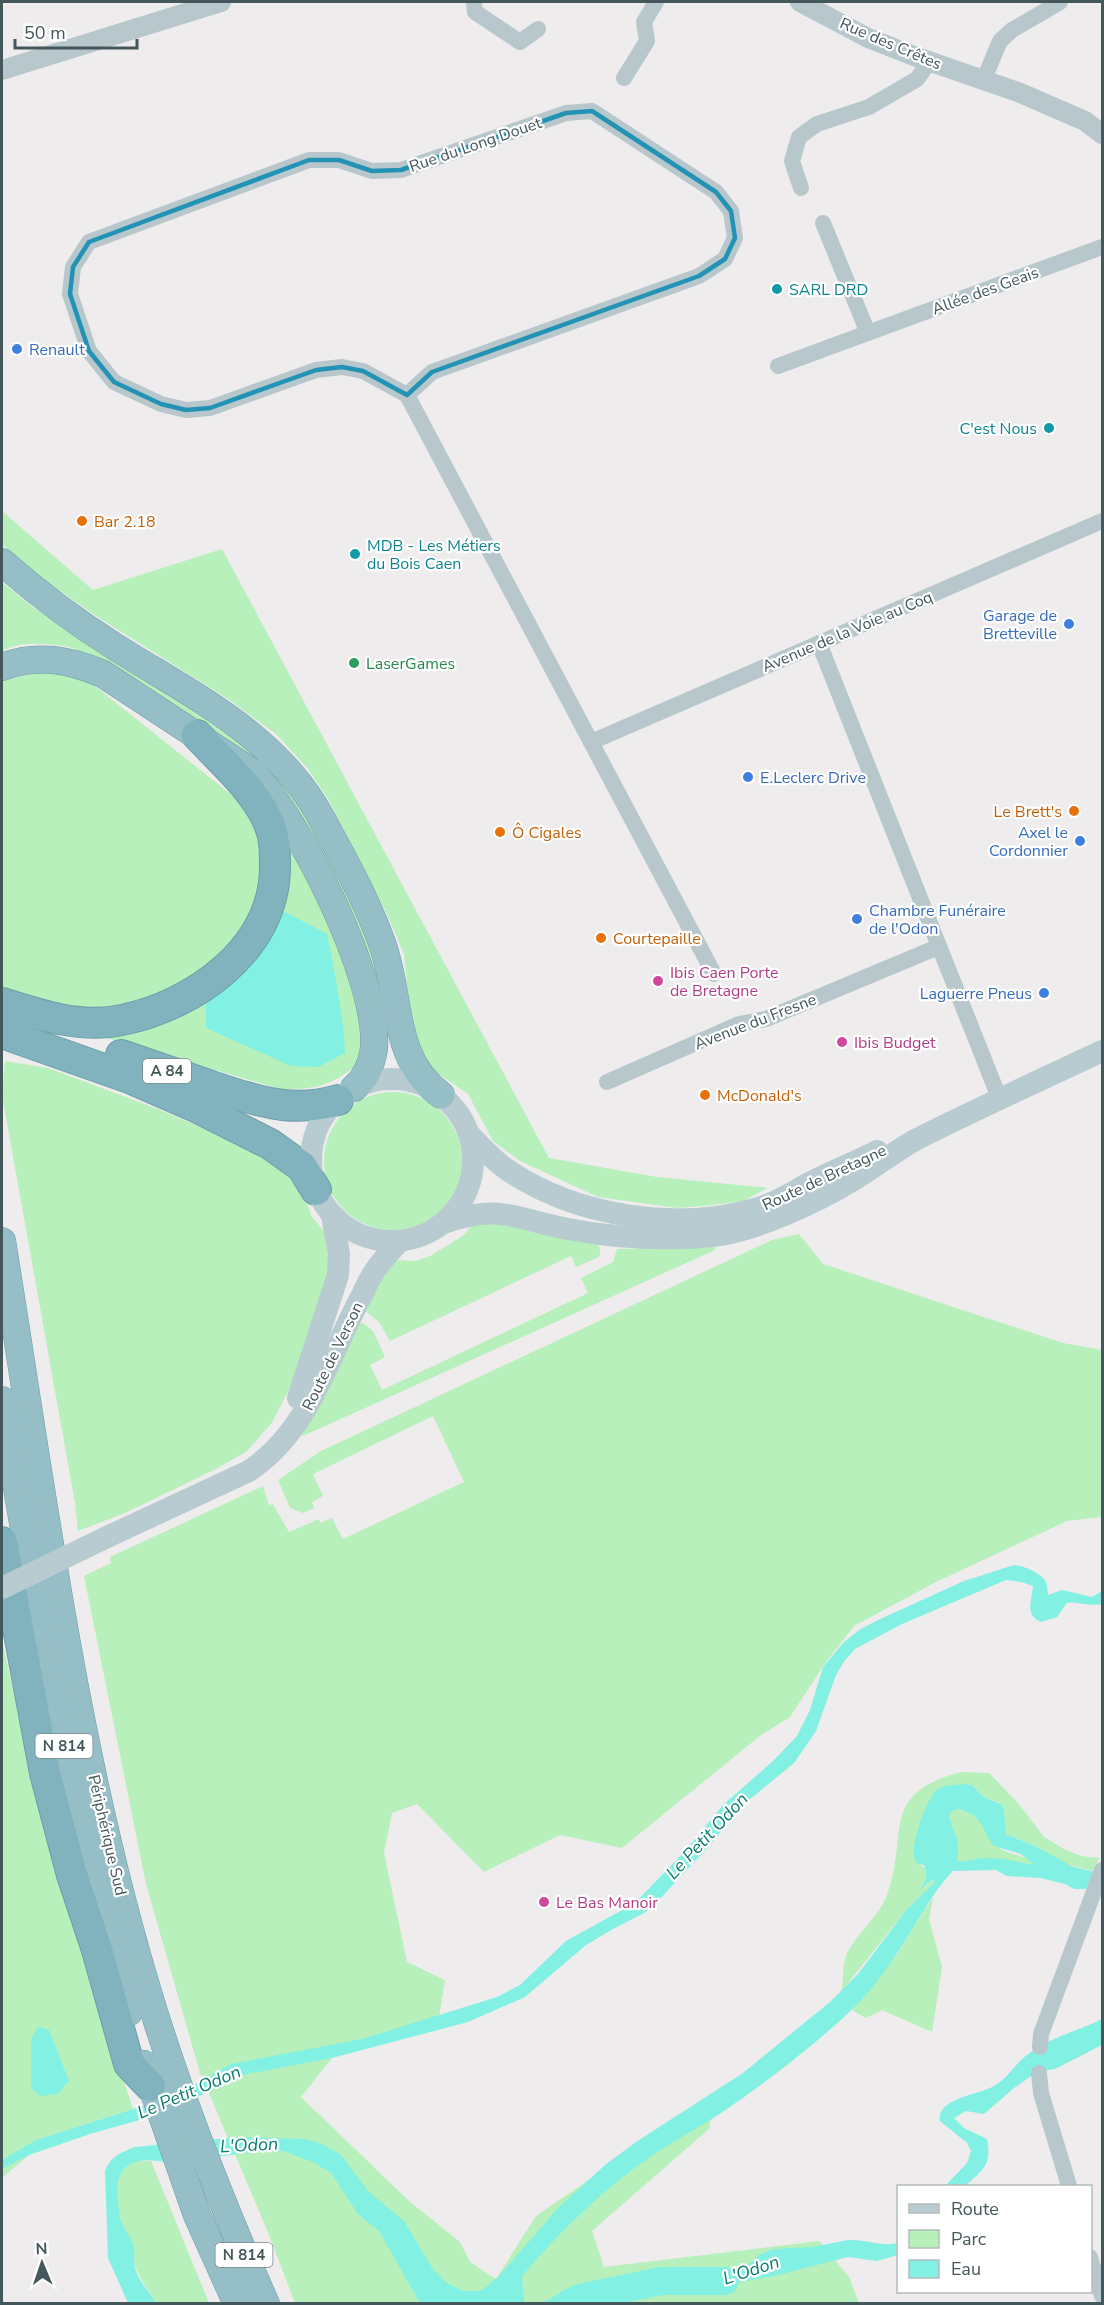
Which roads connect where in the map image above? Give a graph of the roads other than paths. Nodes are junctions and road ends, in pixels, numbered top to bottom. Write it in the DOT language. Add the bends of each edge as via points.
graph roads {
  1 [pos="221,2"];
  2 [pos="474,2"];
  3 [pos="656,2"];
  4 [pos="800,2"];
  5 [pos="1060,2"];
  6 [pos="538,28"];
  7 [pos="930,61"];
  8 [pos="2,70"];
  9 [pos="624,78"];
  10 [pos="984,79"];
  11 [pos="1102,134"];
  12 [pos="801,188"];
  13 [pos="823,223"];
  14 [pos="1102,247"];
  15 [pos="868,333"];
  16 [pos="778,366"];
  17 [pos="407,395"];
  18 [pos="1102,521"];
  19 [pos="2,562"];
  20 [pos="819,643"];
  21 [pos="2,667"];
  22 [pos="197,735"];
  23 [pos="591,741"];
  24 [pos="938,947"];
  25 [pos="714,974"];
  26 [pos="2,1003"];
  27 [pos="2,1012"];
  28 [pos="2,1033"];
  29 [pos="1102,1051"];
  30 [pos="607,1082"];
  31 [pos="346,1094"];
  32 [pos="441,1095"];
  33 [pos="1000,1100"];
  34 [pos="469,1134"];
  35 [pos="915,1140"];
  36 [pos="316,1190"];
  37 [pos="332,1215"];
  38 [pos="444,1222"];
  39 [pos="2,1241"];
  40 [pos="400,1241"];
  41 [pos="2,1400"];
  42 [pos="225,1482"];
  43 [pos="2,1542"];
  44 [pos="2,1588"];
  45 [pos="1102,1870"];
  46 [pos="1040,2047"];
  47 [pos="1039,2073"];
  48 [pos="150,2086"];
  49 [pos="1068,2185"];
  50 [pos="1092,2264"];
  51 [pos="1102,2296"];
  52 [pos="237,2304"];
  53 [pos="266,2304"];
  1 -- 8 [label="street"];
  2 -- 6 [label="street" via="475,12 520,42"];
  3 -- 9 [label="street" via="644,22 646,41"];
  4 -- 7 [label="street, Rue des Crêtes" via="868,38"];
  5 -- 10 [label="street" via="1000,41"];
  7 -- 10 [label="street, Rue des Crêtes"];
  7 -- 12 [label="street" via="917,79 889,96 870,107 817,124 800,137 792,161"];
  10 -- 11 [label="street, Rue des Crêtes" via="1086,121"];
  13 -- 15 [label="street"];
  14 -- 15 [label="street, Allée des Geais"];
  15 -- 16 [label="street, Allée des Geais"];
  17 -- 17 [label="street, Rue du Long Douet" via="432,372 699,276 725,259 735,238 731,211 716,192 592,111 566,112 401,170 372,171 339,160 309,160 89,242 73,267 70,294 88,351 114,382 160,404 186,410 210,408 316,370 342,367 363,371"];
  17 -- 23 [label="street"];
  18 -- 20 [label="street, Avenue de la Voie au Coq"];
  19 -- 32 [label="highway" via="70,618 258,740 301,785 322,818 374,924 389,968 409,1058 427,1084"];
  20 -- 23 [label="street, Avenue de la Voie au Coq"];
  20 -- 24 [label="street"];
  21 -- 22 [label="highway" via="38,658 80,664 104,674"];
  22 -- 26 [label="highway" via="251,794 267,820 276,847 270,908 256,932 238,956 206,986 168,1006 121,1021 57,1019"];
  22 -- 31 [label="highway" via="252,772 277,801 316,869 352,947 370,1007 374,1049 369,1069"];
  23 -- 25 [label="street"];
  24 -- 30 [label="street, Avenue du Fresne" via="765,1018 739,1024"];
  24 -- 33 [label="street"];
  27 -- 31 [label="highway, A 84" via="89,1045 267,1102 325,1104"];
  28 -- 36 [label="highway, A 84" via="132,1079 241,1130 290,1156"];
  29 -- 33 [label="main road, Route de Bretagne"];
  31 -- 32 [label="main road" via="371,1081 390,1079 417,1083"];
  31 -- 36 [label="main road" via="327,1112 313,1141 311,1158"];
  32 -- 34 [label="main road" via="463,1119"];
  33 -- 35 [label="main road, Route de Bretagne"];
  34 -- 35 [label="main road, Route de Bretagne" via="509,1171 570,1201 637,1216 680,1219 712,1218 762,1207 884,1147"];
  34 -- 38 [label="main road" via="473,1173 462,1200"];
  35 -- 38 [label="main road, Route de Bretagne" via="850,1182 735,1233 686,1238 610,1235 491,1212"];
  36 -- 37 [label="main road"];
  37 -- 40 [label="main road" via="363,1236"];
  37 -- 42 [label="main road, Route de Verson" via="339,1254 338,1275 302,1391 273,1437"];
  38 -- 40 [label="main road" via="423,1235"];
  39 -- 53 [label="highway, Périphérique Sud / N 814" via="68,1647 97,1790 140,1961 170,2060 223,2206"];
  40 -- 42 [label="main road, Route de Verson" via="376,1269 304,1416 260,1463"];
  41 -- 48 [label="highway, Périphérique Sud / N 814" via="48,1670 77,1809"];
  42 -- 44 [label="main road, Route de Verson, bridge"];
  43 -- 48 [label="highway" via="32,1712 55,1813 129,2064"];
  45 -- 46 [label="street" via="1041,2034"];
  47 -- 49 [label="street" via="1041,2093"];
  48 -- 52 [label="highway, Périphérique Sud / N 814" via="197,2215"];
  50 -- 51 [label="street"];
}
